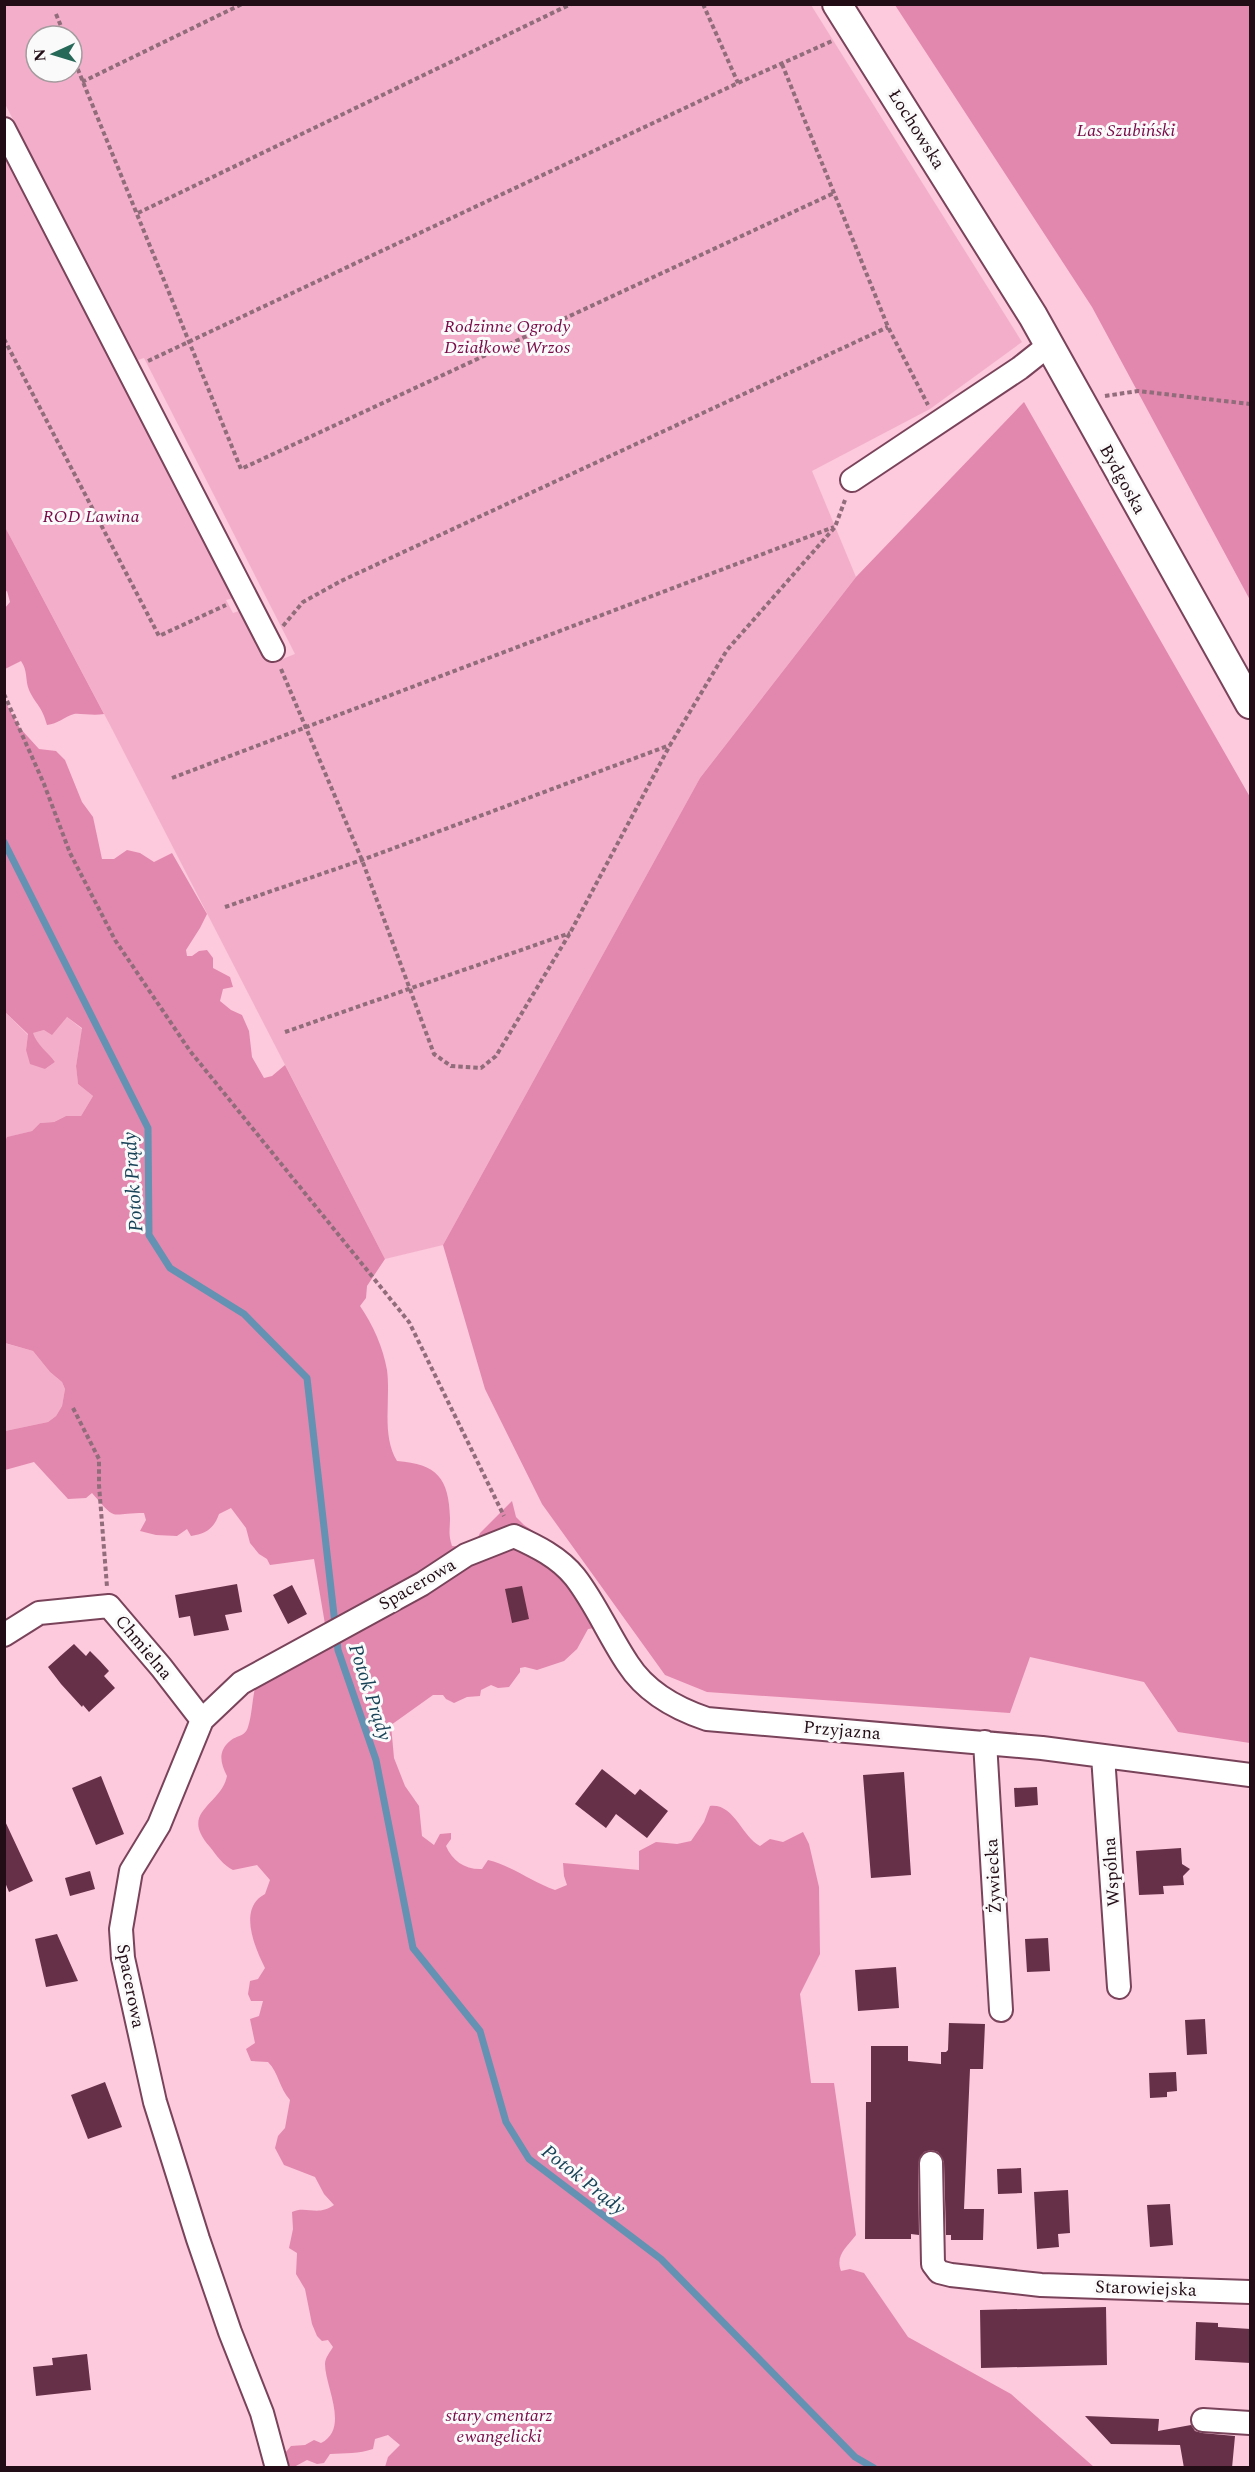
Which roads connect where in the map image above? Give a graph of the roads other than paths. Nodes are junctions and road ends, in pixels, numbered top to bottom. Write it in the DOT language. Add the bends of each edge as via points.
graph roads {
  1 [pos="837,4"];
  2 [pos="4,129"];
  3 [pos="996,254"];
  4 [pos="1049,345"];
  5 [pos="852,480"];
  6 [pos="272,646"];
  7 [pos="1251,704"];
  8 [pos="514,1536"];
  9 [pos="4,1635"];
  10 [pos="202,1720"];
  11 [pos="985,1742"];
  12 [pos="1103,1756"];
  13 [pos="1251,1775"];
  14 [pos="1119,1987"];
  15 [pos="1001,2010"];
  16 [pos="931,2163"];
  17 [pos="1251,2292"];
  18 [pos="1203,2420"];
  19 [pos="1251,2423"];
  20 [pos="277,2468"];
  1 -- 3 [label="main road, Łochowska"];
  2 -- 6 [label="street"];
  3 -- 4 [label="main road, Bydgoska"];
  4 -- 5 [label="street"];
  4 -- 7 [label="main road, Bydgoska"];
  8 -- 10 [label="street, Spacerowa" via="466,1555 422,1584 241,1683"];
  8 -- 11 [label="street, Przyjazna" via="545,1551 574,1575 629,1666 679,1709 707,1719"];
  9 -- 10 [label="street, Chmielna" via="39,1613 109,1606"];
  10 -- 20 [label="street, Spacerowa" via="159,1825 131,1871 121,1929 123,1958 155,2102 230,2332 262,2413"];
  11 -- 12 [label="street, Przyjazna"];
  11 -- 15 [label="street, Żywiecka"];
  12 -- 13 [label="street, Przyjazna"];
  12 -- 14 [label="street, Wspólna"];
  16 -- 17 [label="street, Starowiejska" via="936,2269 951,2275 1041,2285"];
  18 -- 19 [label="street"];
}
